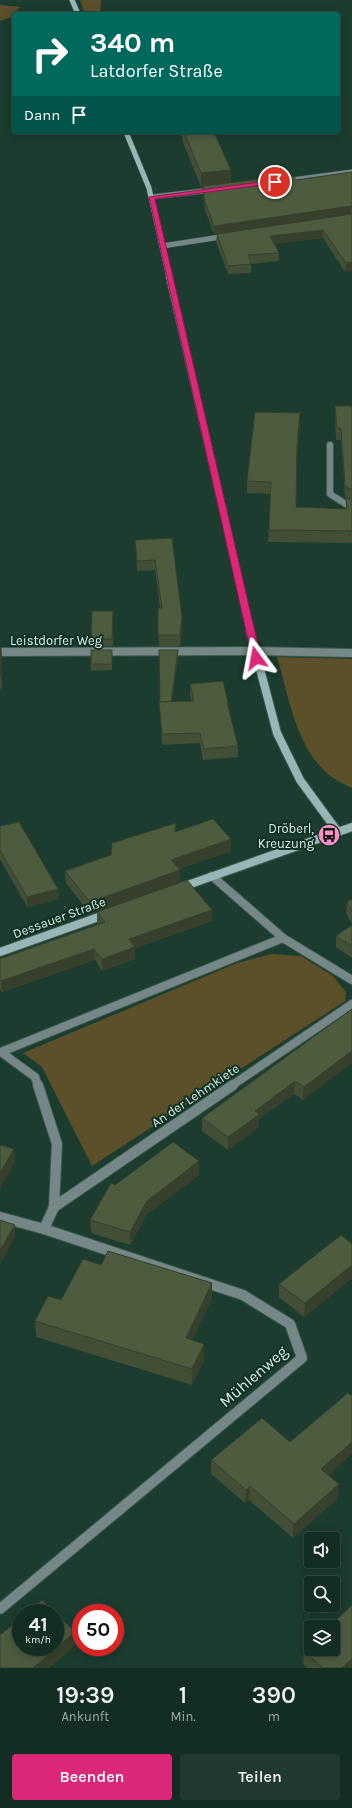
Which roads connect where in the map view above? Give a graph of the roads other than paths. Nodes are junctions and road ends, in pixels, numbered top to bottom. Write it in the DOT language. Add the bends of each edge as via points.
graph roads {
  1 [pos="72,0"];
  2 [pos="77,12"];
  3 [pos="127,134"];
  4 [pos="352,172"];
  5 [pos="275,182"];
  6 [pos="221,189"];
  7 [pos="152,197"];
  8 [pos="232,236"];
  9 [pos="162,246"];
  10 [pos="330,445"];
  11 [pos="352,508"];
  12 [pos="255,651"];
  13 [pos="0,652"];
  14 [pos="352,653"];
  15 [pos="352,827"];
  16 [pos="338,832"];
  17 [pos="212,876"];
  18 [pos="176,889"];
  19 [pos="117,910"];
  20 [pos="283,938"];
  21 [pos="0,952"];
  22 [pos="352,980"];
  23 [pos="352,1004"];
  24 [pos="0,1052"];
  25 [pos="54,1207"];
  26 [pos="0,1218"];
  27 [pos="44,1228"];
  28 [pos="0,1609"];
  1 -- 2 [label="main road"];
  3 -- 7 [label="main road"];
  4 -- 5 [label="street"];
  6 -- 7 [label="street"];
  7 -- 9 [label="main road"];
  8 -- 9 [label="street"];
  9 -- 12 [label="main road"];
  10 -- 11 [label="street" via="330,494"];
  12 -- 13 [label="street, Leistdorfer Weg"];
  12 -- 14 [label="street, Leistdorfer Weg"];
  12 -- 16 [label="main road" via="277,733 300,780"];
  15 -- 16 [label="main road"];
  16 -- 17 [label="main road"];
  17 -- 18 [label="main road"];
  17 -- 20 [label="street"];
  19 -- 21 [label="main road, Dessauer Straße"];
  20 -- 22 [label="street"];
  20 -- 24 [label="street"];
  23 -- 25 [label="street, An der Lehmkiete"];
  24 -- 25 [label="street" via="35,1077 56,1144"];
  25 -- 27 [label="street"];
  26 -- 27 [label="street, Mühlenweg"];
  27 -- 28 [label="street, Mühlenweg" via="244,1295 290,1324 302,1358"];
}
